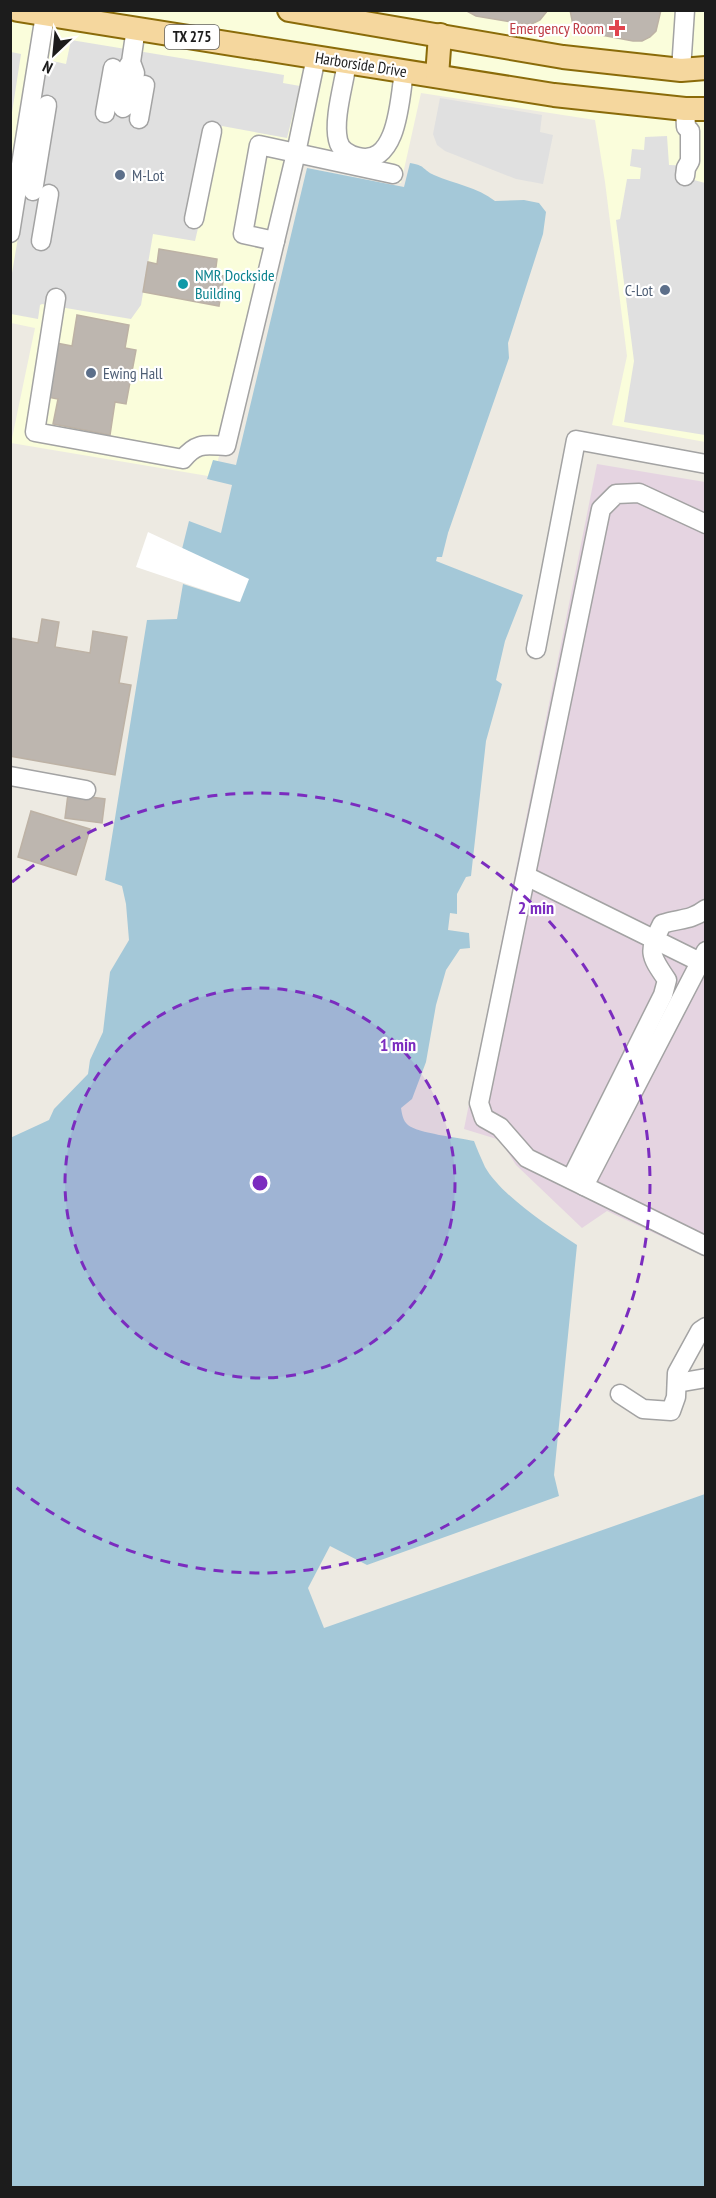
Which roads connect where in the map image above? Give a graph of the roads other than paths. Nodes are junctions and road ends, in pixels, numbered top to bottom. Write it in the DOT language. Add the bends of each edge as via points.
graph roads {
  1 [pos="18,10"];
  2 [pos="289,10"];
  3 [pos="685,10"];
  4 [pos="45,15"];
  5 [pos="138,19"];
  6 [pos="440,35"];
  7 [pos="316,57"];
  8 [pos="131,62"];
  9 [pos="347,62"];
  10 [pos="113,68"];
  11 [pos="705,68"];
  12 [pos="681,70"];
  13 [pos="404,71"];
  14 [pos="147,75"];
  15 [pos="437,76"];
  16 [pos="47,105"];
  17 [pos="105,114"];
  18 [pos="692,115"];
  19 [pos="139,119"];
  20 [pos="212,131"];
  21 [pos="296,153"];
  22 [pos="17,154"];
  23 [pos="685,172"];
  24 [pos="393,174"];
  25 [pos="194,219"];
  26 [pos="10,233"];
  27 [pos="41,241"];
  28 [pos="275,241"];
  29 [pos="56,298"];
  30 [pos="705,464"];
  31 [pos="705,525"];
  32 [pos="536,649"];
  33 [pos="10,776"];
  34 [pos="86,790"];
  35 [pos="526,876"];
  36 [pos="705,909"];
  37 [pos="654,940"];
  38 [pos="702,957"];
  39 [pos="578,1183"];
  40 [pos="705,1246"];
  41 [pos="705,1327"];
  42 [pos="705,1378"];
  43 [pos="677,1383"];
  44 [pos="620,1394"];
  1 -- 4 [label="main road, Harborside Drive / TX 275"];
  2 -- 6 [label="main road"];
  3 -- 12 [label="lane"];
  4 -- 5 [label="main road, Harborside Drive / TX 275"];
  4 -- 22 [label="lane"];
  5 -- 7 [label="main road, Harborside Drive / TX 275"];
  5 -- 8 [label="lane"];
  6 -- 12 [label="main road" via="563,57"];
  6 -- 15 [label="main road"];
  7 -- 9 [label="main road, Harborside Drive / TX 275"];
  7 -- 21 [label="lane"];
  9 -- 13 [label="main road, Harborside Drive / TX 275"];
  9 -- 13 [label="lane" via="336,129 338,144 348,154 361,158 375,157 392,137"];
  10 -- 17 [label="lane"];
  11 -- 12 [label="main road"];
  12 -- 18 [label="main road"];
  13 -- 15 [label="main road, Harborside Drive / TX 275"];
  14 -- 19 [label="lane"];
  15 -- 18 [label="main road, Harborside Drive / TX 275"];
  16 -- 27 [label="lane"];
  18 -- 23 [label="lane" via="681,132 680,160"];
  20 -- 25 [label="lane"];
  21 -- 24 [label="lane"];
  21 -- 28 [label="lane"];
  21 -- 28 [label="lane" via="259,145 243,234"];
  22 -- 26 [label="lane"];
  28 -- 29 [label="lane" via="226,446 200,445 183,459 35,432"];
  30 -- 32 [label="lane" via="576,440"];
  31 -- 35 [label="lane" via="639,493 616,494 601,509"];
  33 -- 34 [label="lane"];
  35 -- 37 [label="lane"];
  35 -- 39 [label="lane" via="479,1103 484,1118 500,1127 527,1158"];
  36 -- 37 [label="lane" via="694,918 662,924"];
  37 -- 38 [label="lane"];
  37 -- 39 [label="lane" via="654,962 667,980 663,995"];
  38 -- 39 [label="lane"];
  39 -- 40 [label="lane"];
  41 -- 43 [label="lane" via="677,1373"];
  42 -- 43 [label="lane"];
  43 -- 44 [label="lane" via="671,1411 644,1409"];
}
